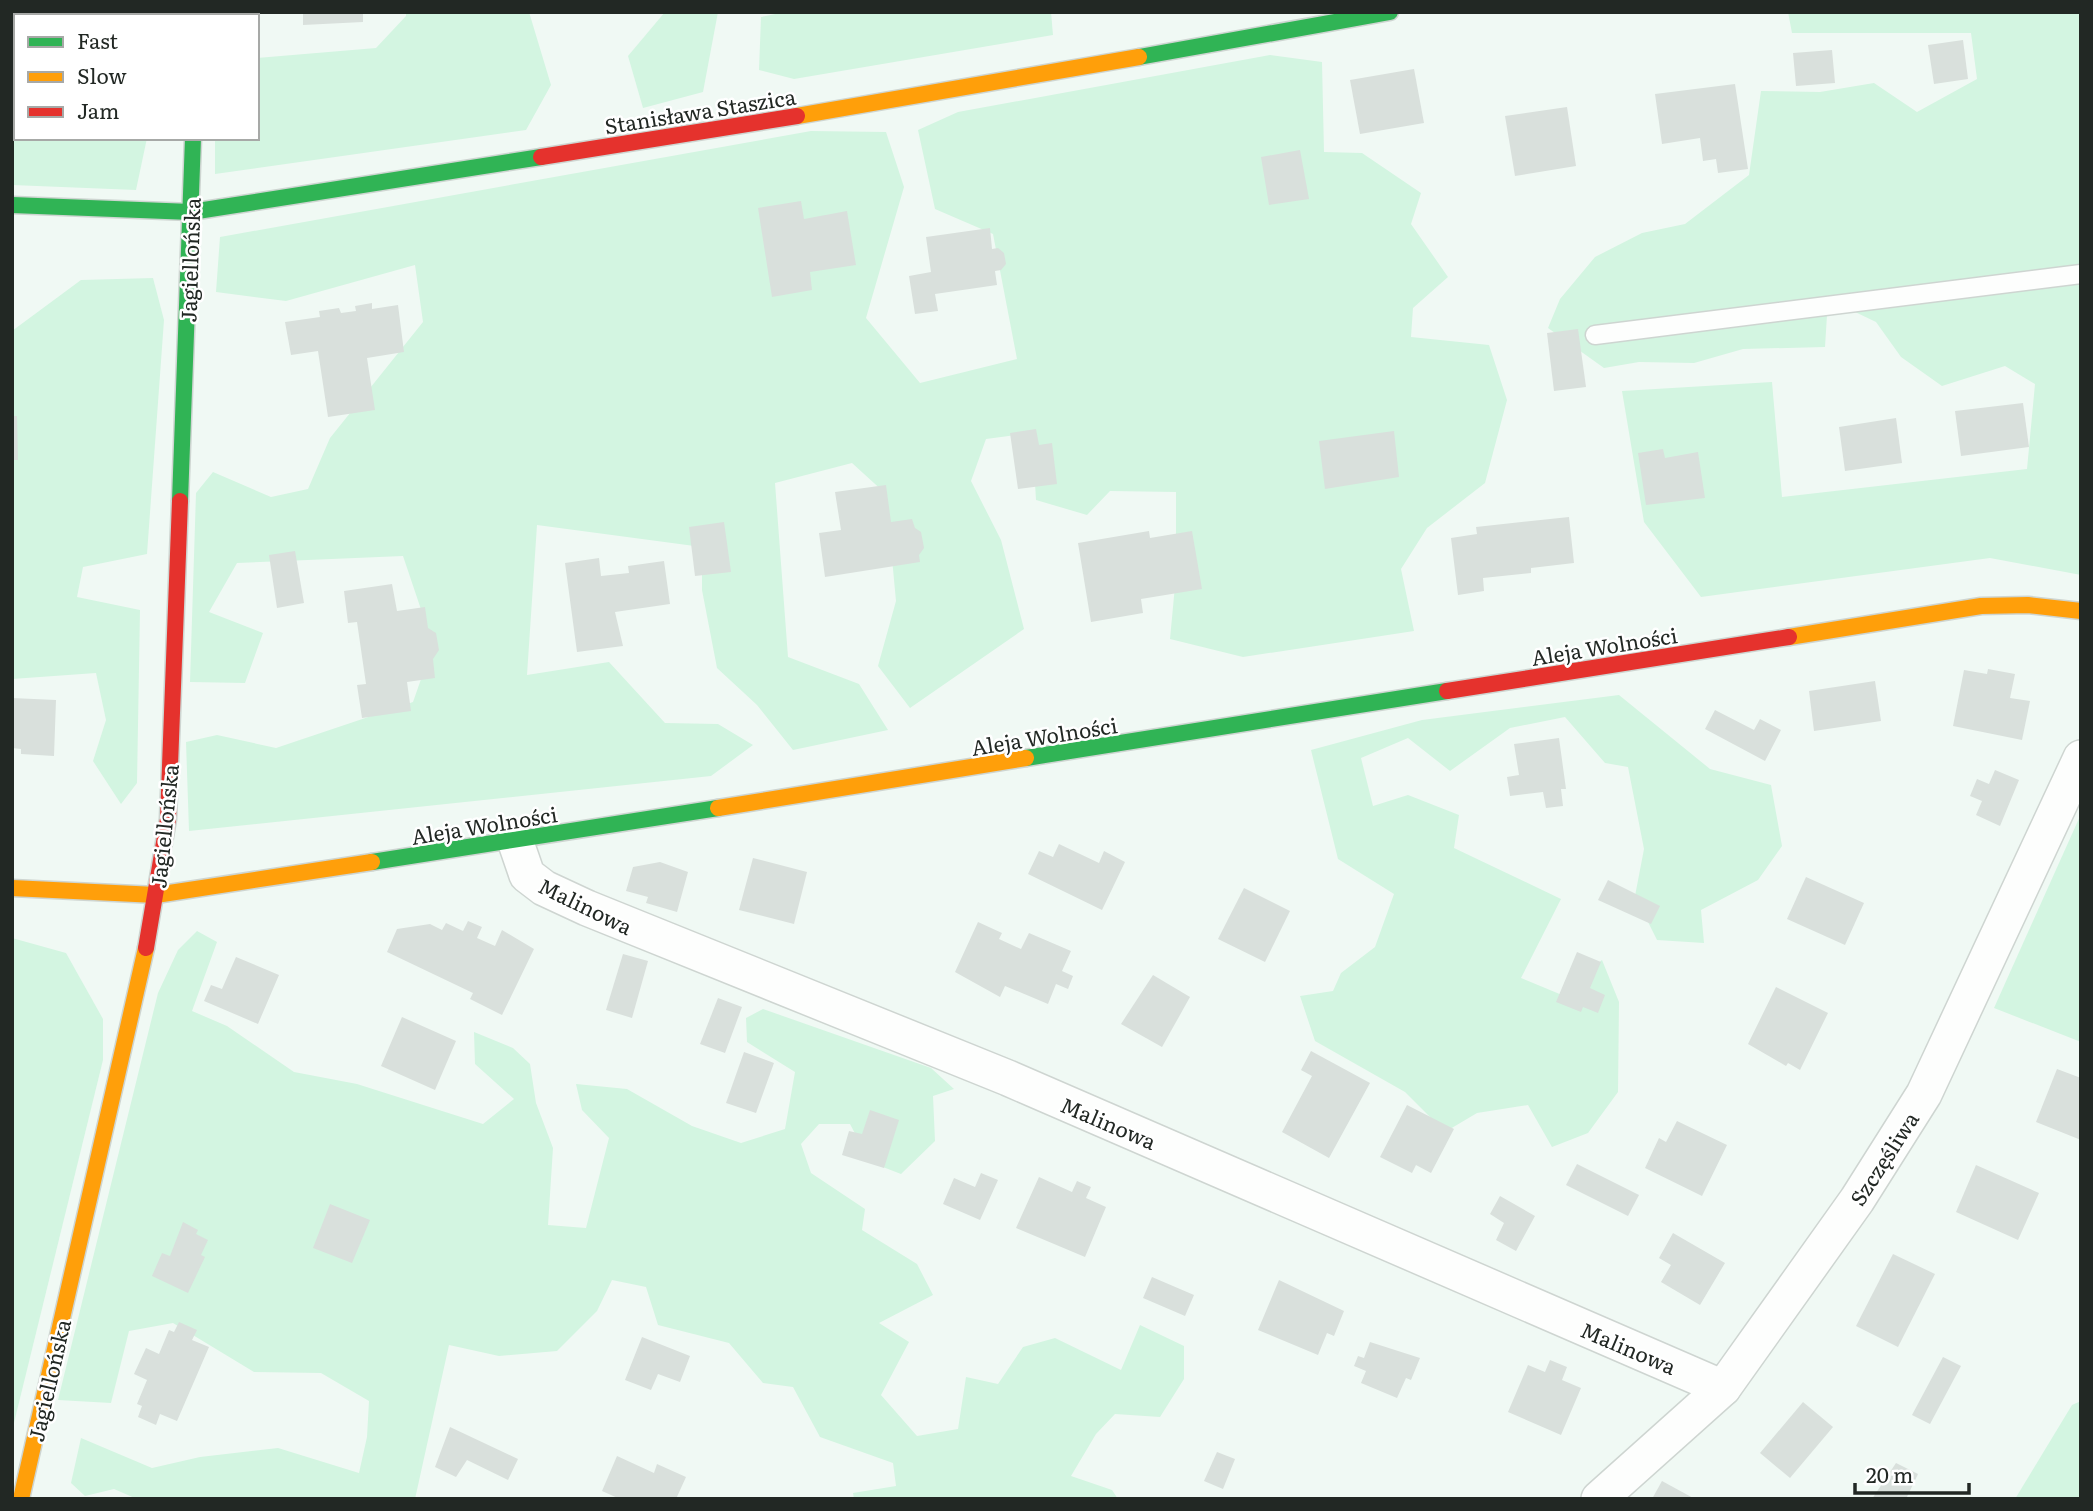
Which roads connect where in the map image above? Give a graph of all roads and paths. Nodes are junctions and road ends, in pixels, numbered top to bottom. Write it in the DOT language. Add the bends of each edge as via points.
graph roads {
  1 [pos="1390,12"];
  2 [pos="193,140"];
  3 [pos="12,205"];
  4 [pos="191,212"];
  5 [pos="2081,275"];
  6 [pos="1595,335"];
  7 [pos="2081,611"];
  8 [pos="2081,758"];
  9 [pos="515,840"];
  10 [pos="12,888"];
  11 [pos="156,895"];
  12 [pos="1723,1388"];
  13 [pos="21,1499"];
  14 [pos="1598,1499"];
  1 -- 4 [label="street, Stanisława Staszica" via="920,97"];
  2 -- 4 [label="street, Jagiellońska"];
  3 -- 4 [label="street, Stanisława Staszica"];
  4 -- 11 [label="street, Jagiellońska" via="168,818"];
  5 -- 6 [label="lane"];
  7 -- 9 [label="street, Aleja Wolności" via="1981,606"];
  8 -- 12 [label="street, Szczęśliwa" via="1924,1094 1857,1200"];
  9 -- 11 [label="street, Aleja Wolności"];
  9 -- 12 [label="street, Malinowa" via="527,875 587,908 1008,1078"];
  10 -- 11 [label="street, Aleja Wolności"];
  11 -- 13 [label="street, Jagiellońska"];
  12 -- 14 [label="street, Szczęśliwa"];
}
